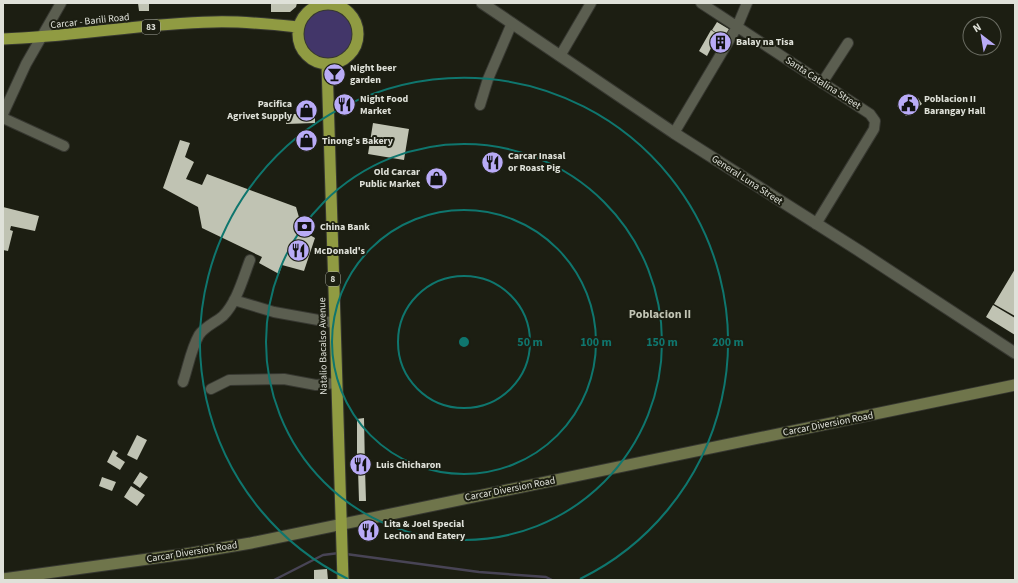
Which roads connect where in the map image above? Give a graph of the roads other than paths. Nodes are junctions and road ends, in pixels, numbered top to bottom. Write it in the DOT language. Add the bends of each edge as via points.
graph roads {
  1 [pos="61,3"];
  2 [pos="329,3"];
  3 [pos="482,3"];
  4 [pos="591,3"];
  5 [pos="702,3"];
  6 [pos="747,3"];
  7 [pos="512,23"];
  8 [pos="298,27"];
  9 [pos="737,27"];
  10 [pos="42,38"];
  11 [pos="3,39"];
  12 [pos="848,44"];
  13 [pos="560,56"];
  14 [pos="327,64"];
  15 [pos="822,83"];
  16 [pos="480,105"];
  17 [pos="3,114"];
  18 [pos="3,118"];
  19 [pos="674,133"];
  20 [pos="64,146"];
  21 [pos="816,224"];
  22 [pos="250,260"];
  23 [pos="234,300"];
  24 [pos="335,323"];
  25 [pos="1015,353"];
  26 [pos="183,382"];
  27 [pos="336,383"];
  28 [pos="1015,385"];
  29 [pos="211,389"];
  30 [pos="342,523"];
  31 [pos="3,579"];
  32 [pos="343,580"];
  1 -- 10 [label="street"];
  2 -- 8 [label="highway" via="310,10"];
  2 -- 14 [label="highway" via="350,13 358,34 349,55"];
  3 -- 7 [label="street, General Luna Street"];
  4 -- 13 [label="street"];
  5 -- 9 [label="street, Santa Catalina Street"];
  6 -- 9 [label="street"];
  7 -- 13 [label="street, General Luna Street"];
  7 -- 16 [label="street"];
  8 -- 10 [label="highway, Carcar - Barili Road / 83" via="213,22"];
  8 -- 14 [label="highway" via="298,40 304,53 318,63"];
  9 -- 15 [label="street, Santa Catalina Street"];
  9 -- 19 [label="street"];
  10 -- 11 [label="highway, Carcar - Barili Road / 83"];
  10 -- 17 [label="street" via="26,64"];
  12 -- 15 [label="street"];
  13 -- 19 [label="street, General Luna Street"];
  14 -- 24 [label="highway, Natalio Bacalso Avenue / 8"];
  15 -- 21 [label="street, Santa Catalina Street" via="870,114 875,121 874,129"];
  18 -- 20 [label="street"];
  19 -- 21 [label="street, General Luna Street"];
  21 -- 25 [label="street, General Luna Street"];
  22 -- 23 [label="street"];
  23 -- 24 [label="street" via="280,314"];
  23 -- 26 [label="street" via="223,315 200,334"];
  24 -- 27 [label="highway, Natalio Bacalso Avenue / 8"];
  27 -- 29 [label="street" via="316,385 284,379 229,380"];
  27 -- 30 [label="highway, Natalio Bacalso Avenue / 8"];
  28 -- 30 [label="main road, Carcar Diversion Road"];
  30 -- 31 [label="main road, Carcar Diversion Road" via="192,553"];
  30 -- 32 [label="highway, Natalio Bacalso Avenue / 8"];
}
